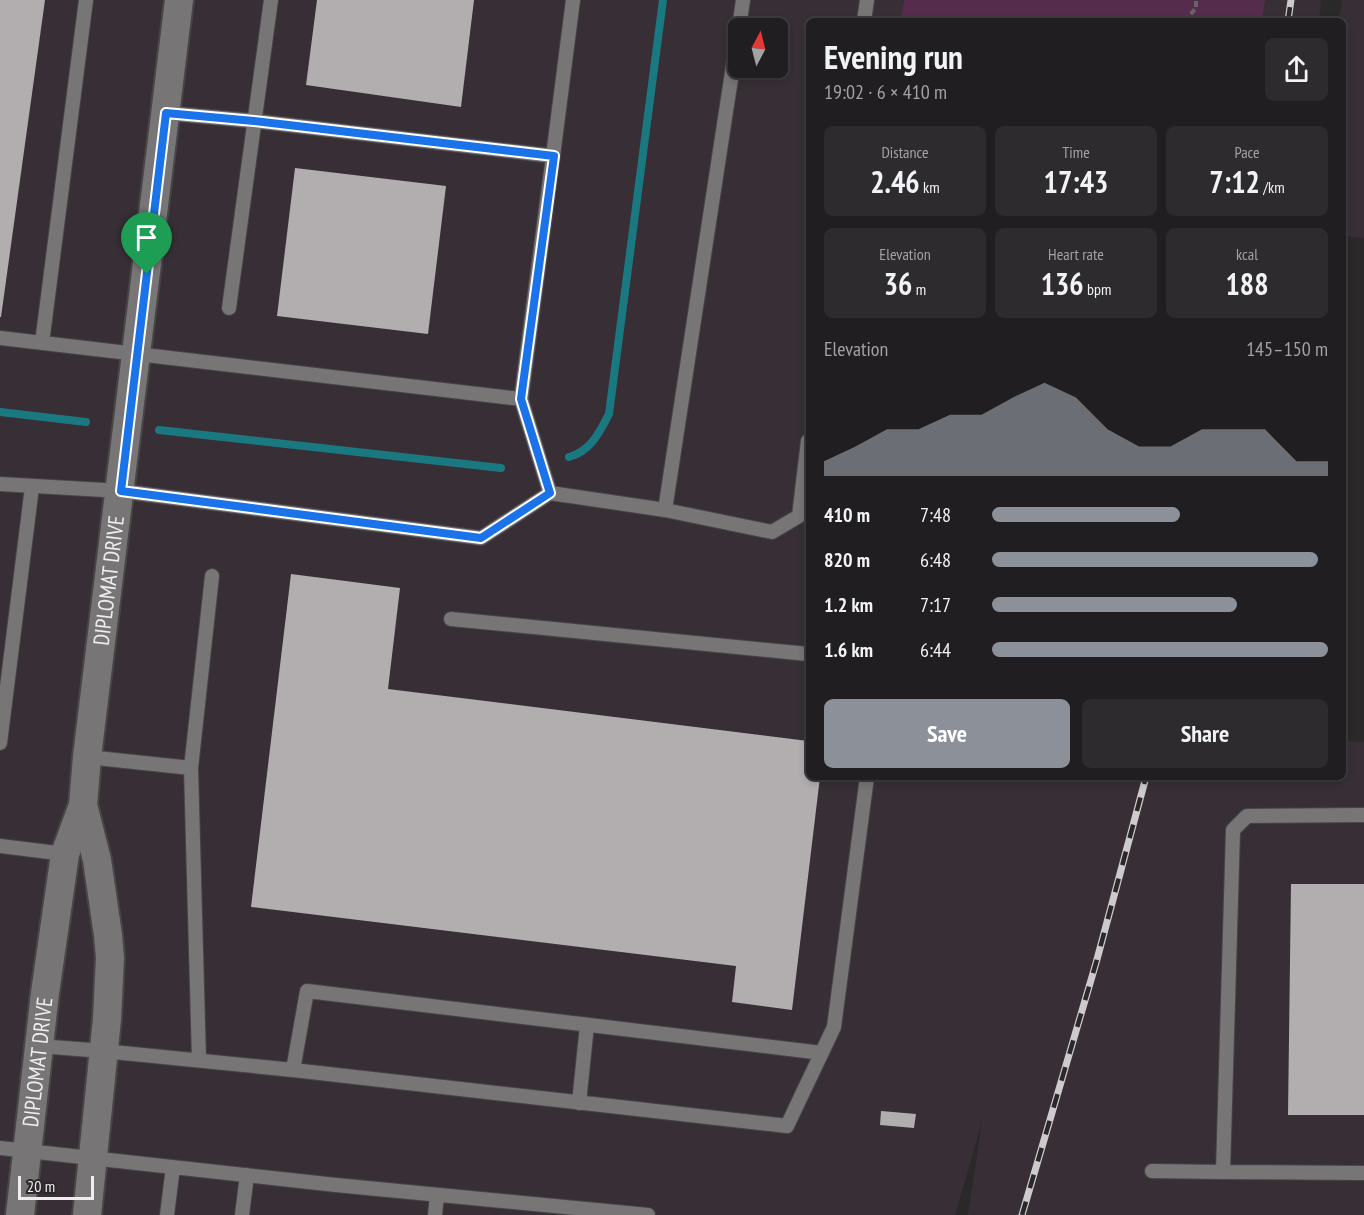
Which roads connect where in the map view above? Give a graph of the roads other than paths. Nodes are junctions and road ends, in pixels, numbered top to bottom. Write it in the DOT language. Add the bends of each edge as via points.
graph roads {
  1 [pos="86,0"];
  2 [pos="179,0"];
  3 [pos="271,0"];
  4 [pos="573,0"];
  5 [pos="743,0"];
  6 [pos="867,0"];
  7 [pos="740,18"];
  8 [pos="864,18"];
  9 [pos="731,78"];
  10 [pos="166,113"];
  11 [pos="254,121"];
  12 [pos="554,156"];
  13 [pos="229,308"];
  14 [pos="0,338"];
  15 [pos="42,343"];
  16 [pos="137,354"];
  17 [pos="521,399"];
  18 [pos="806,458"];
  19 [pos="0,484"];
  20 [pos="32,487"];
  21 [pos="121,491"];
  22 [pos="550,493"];
  23 [pos="665,510"];
  24 [pos="212,576"];
  25 [pos="451,619"];
  26 [pos="806,654"];
  27 [pos="0,743"];
  28 [pos="87,757"];
  29 [pos="191,768"];
  30 [pos="867,780"];
  31 [pos="83,805"];
  32 [pos="1364,815"];
  33 [pos="0,846"];
  34 [pos="65,854"];
  35 [pos="587,1025"];
  36 [pos="39,1046"];
  37 [pos="103,1051"];
  38 [pos="822,1053"];
  39 [pos="199,1060"];
  40 [pos="292,1070"];
  41 [pos="579,1103"];
  42 [pos="14,1150"];
  43 [pos="91,1158"];
  44 [pos="173,1167"];
  45 [pos="1152,1171"];
  46 [pos="1223,1172"];
  47 [pos="1364,1173"];
  48 [pos="247,1175"];
  49 [pos="437,1195"];
  50 [pos="20,1215"];
  51 [pos="87,1215"];
  52 [pos="167,1215"];
  53 [pos="243,1215"];
  54 [pos="435,1215"];
  55 [pos="648,1215"];
  1 -- 15 [label="lane"];
  2 -- 10 [label="street, DIPLOMAT DRIVE"];
  3 -- 11 [label="lane"];
  4 -- 12 [label="lane"];
  5 -- 7 [label="lane"];
  6 -- 8 [label="lane"];
  9 -- 23 [label="lane"];
  10 -- 11 [label="lane"];
  10 -- 16 [label="street, DIPLOMAT DRIVE"];
  11 -- 12 [label="lane"];
  11 -- 13 [label="lane"];
  12 -- 17 [label="lane"];
  14 -- 15 [label="lane"];
  15 -- 16 [label="lane"];
  16 -- 17 [label="lane"];
  16 -- 21 [label="street, DIPLOMAT DRIVE"];
  17 -- 22 [label="lane"];
  18 -- 23 [label="lane" via="799,516 772,532"];
  19 -- 20 [label="lane"];
  20 -- 21 [label="lane"];
  20 -- 27 [label="lane"];
  21 -- 22 [label="lane" via="481,538"];
  21 -- 28 [label="street, DIPLOMAT DRIVE"];
  22 -- 23 [label="lane"];
  24 -- 29 [label="lane"];
  25 -- 26 [label="lane"];
  28 -- 29 [label="lane"];
  28 -- 31 [label="street, DIPLOMAT DRIVE"];
  29 -- 39 [label="lane"];
  30 -- 38 [label="lane" via="834,1027"];
  31 -- 34 [label="street, DIPLOMAT DRIVE"];
  31 -- 37 [label="street, DIPLOMAT DRIVE" via="97,860 108,934 109,983"];
  32 -- 46 [label="lane" via="1247,816 1233,830"];
  33 -- 34 [label="lane"];
  34 -- 36 [label="street, DIPLOMAT DRIVE"];
  35 -- 38 [label="lane"];
  35 -- 40 [label="lane" via="307,991"];
  35 -- 41 [label="lane"];
  36 -- 37 [label="lane"];
  36 -- 42 [label="street, DIPLOMAT DRIVE"];
  37 -- 39 [label="lane"];
  37 -- 43 [label="street, DIPLOMAT DRIVE"];
  38 -- 41 [label="lane" via="787,1126"];
  39 -- 40 [label="lane"];
  40 -- 41 [label="lane"];
  42 -- 43 [label="lane"];
  42 -- 50 [label="street, DIPLOMAT DRIVE"];
  43 -- 44 [label="lane"];
  43 -- 51 [label="street, DIPLOMAT DRIVE"];
  44 -- 48 [label="lane"];
  44 -- 52 [label="lane"];
  45 -- 46 [label="lane"];
  46 -- 47 [label="lane"];
  48 -- 49 [label="lane"];
  48 -- 53 [label="lane"];
  49 -- 54 [label="lane"];
  49 -- 55 [label="lane"];
}
